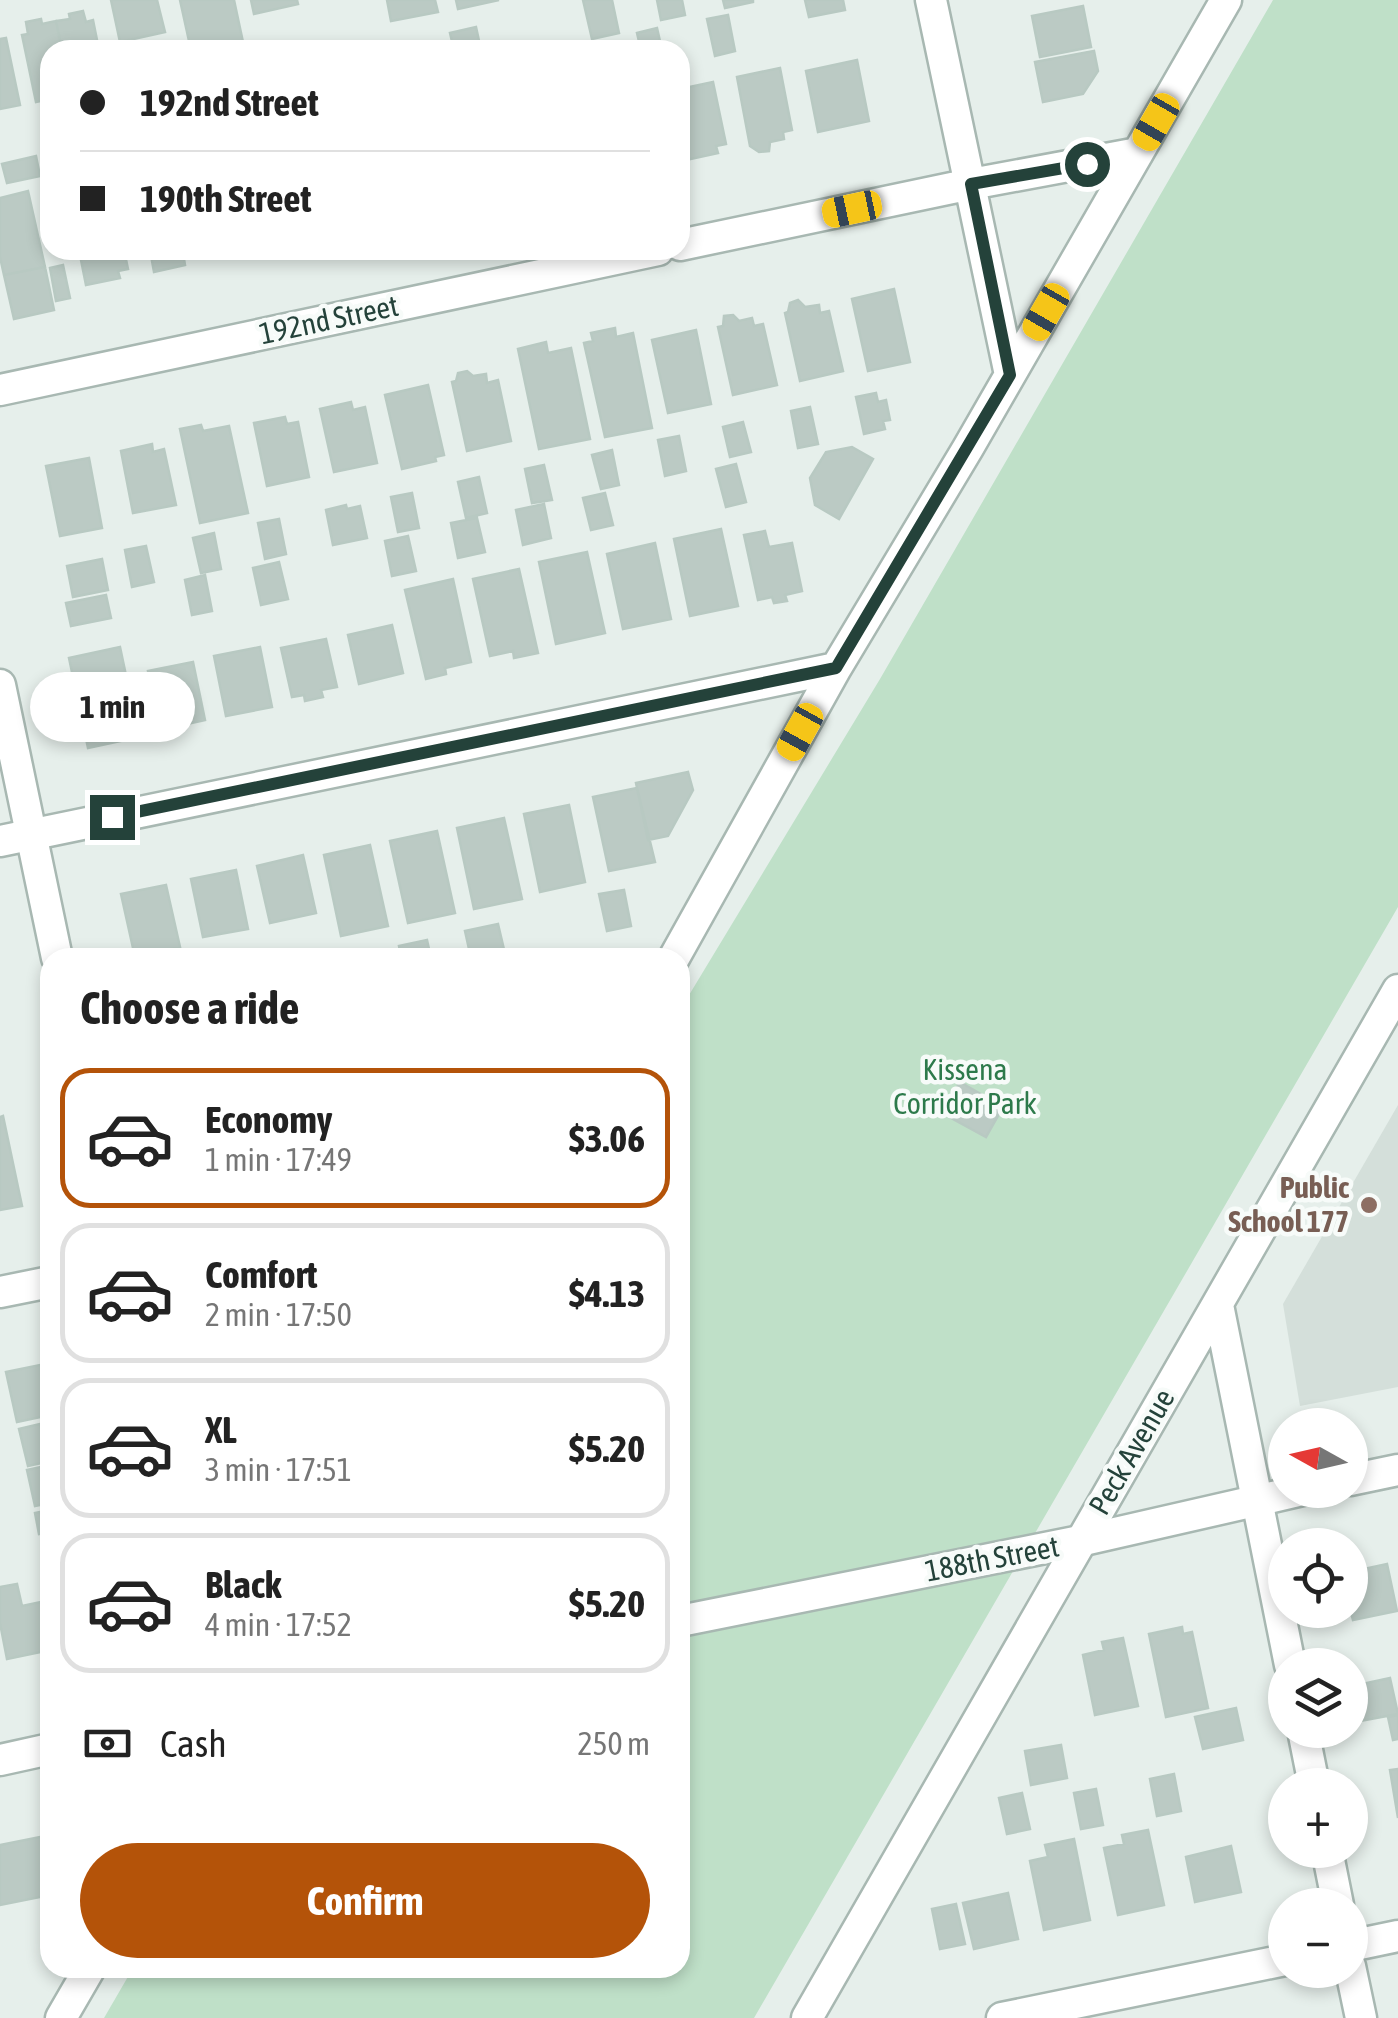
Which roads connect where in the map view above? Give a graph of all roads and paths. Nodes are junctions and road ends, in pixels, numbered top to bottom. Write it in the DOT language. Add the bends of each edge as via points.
graph roads {
  1 [pos="931,0"];
  2 [pos="1226,0"];
  3 [pos="1138,153"];
  4 [pos="971,184"];
  5 [pos="690,243"];
  6 [pos="611,260"];
  7 [pos="1010,375"];
  8 [pos="0,390"];
  9 [pos="836,668"];
  10 [pos="0,685"];
  11 [pos="32,834"];
  12 [pos="0,841"];
  13 [pos="55,948"];
  14 [pos="680,948"];
  15 [pos="1398,991"];
  16 [pos="40,1284"];
  17 [pos="0,1292"];
  18 [pos="1218,1306"];
  19 [pos="1398,1470"];
  20 [pos="1368,1476"];
  21 [pos="1268,1498"];
  22 [pos="1258,1500"];
  23 [pos="1080,1541"];
  24 [pos="690,1619"];
  25 [pos="1287,1648"];
  26 [pos="40,1752"];
  27 [pos="0,1760"];
  28 [pos="1398,1936"];
  29 [pos="1368,1942"];
  30 [pos="1268,1963"];
  31 [pos="84,1978"];
  32 [pos="1355,1988"];
  33 [pos="62,2018"];
  34 [pos="807,2018"];
  35 [pos="1002,2018"];
  36 [pos="1361,2018"];
  1 -- 4 [label="street"];
  2 -- 3 [label="street"];
  3 -- 4 [label="street"];
  3 -- 7 [label="street"];
  4 -- 5 [label="street"];
  4 -- 7 [label="street"];
  6 -- 8 [label="street, 192nd Street"];
  7 -- 9 [label="street"];
  9 -- 11 [label="street"];
  9 -- 14 [label="street"];
  10 -- 11 [label="street"];
  11 -- 12 [label="street"];
  11 -- 13 [label="street"];
  15 -- 18 [label="street, Peck Avenue"];
  16 -- 17 [label="street"];
  18 -- 22 [label="street"];
  18 -- 23 [label="street, Peck Avenue"];
  19 -- 20 [label="street"];
  21 -- 22 [label="street, 188th Street"];
  22 -- 23 [label="street, 188th Street"];
  22 -- 25 [label="street"];
  23 -- 24 [label="street, 188th Street"];
  23 -- 34 [label="street, Peck Avenue"];
  26 -- 27 [label="street"];
  28 -- 29 [label="street"];
  30 -- 35 [label="street"];
  31 -- 33 [label="street"];
  32 -- 36 [label="street"];
}
